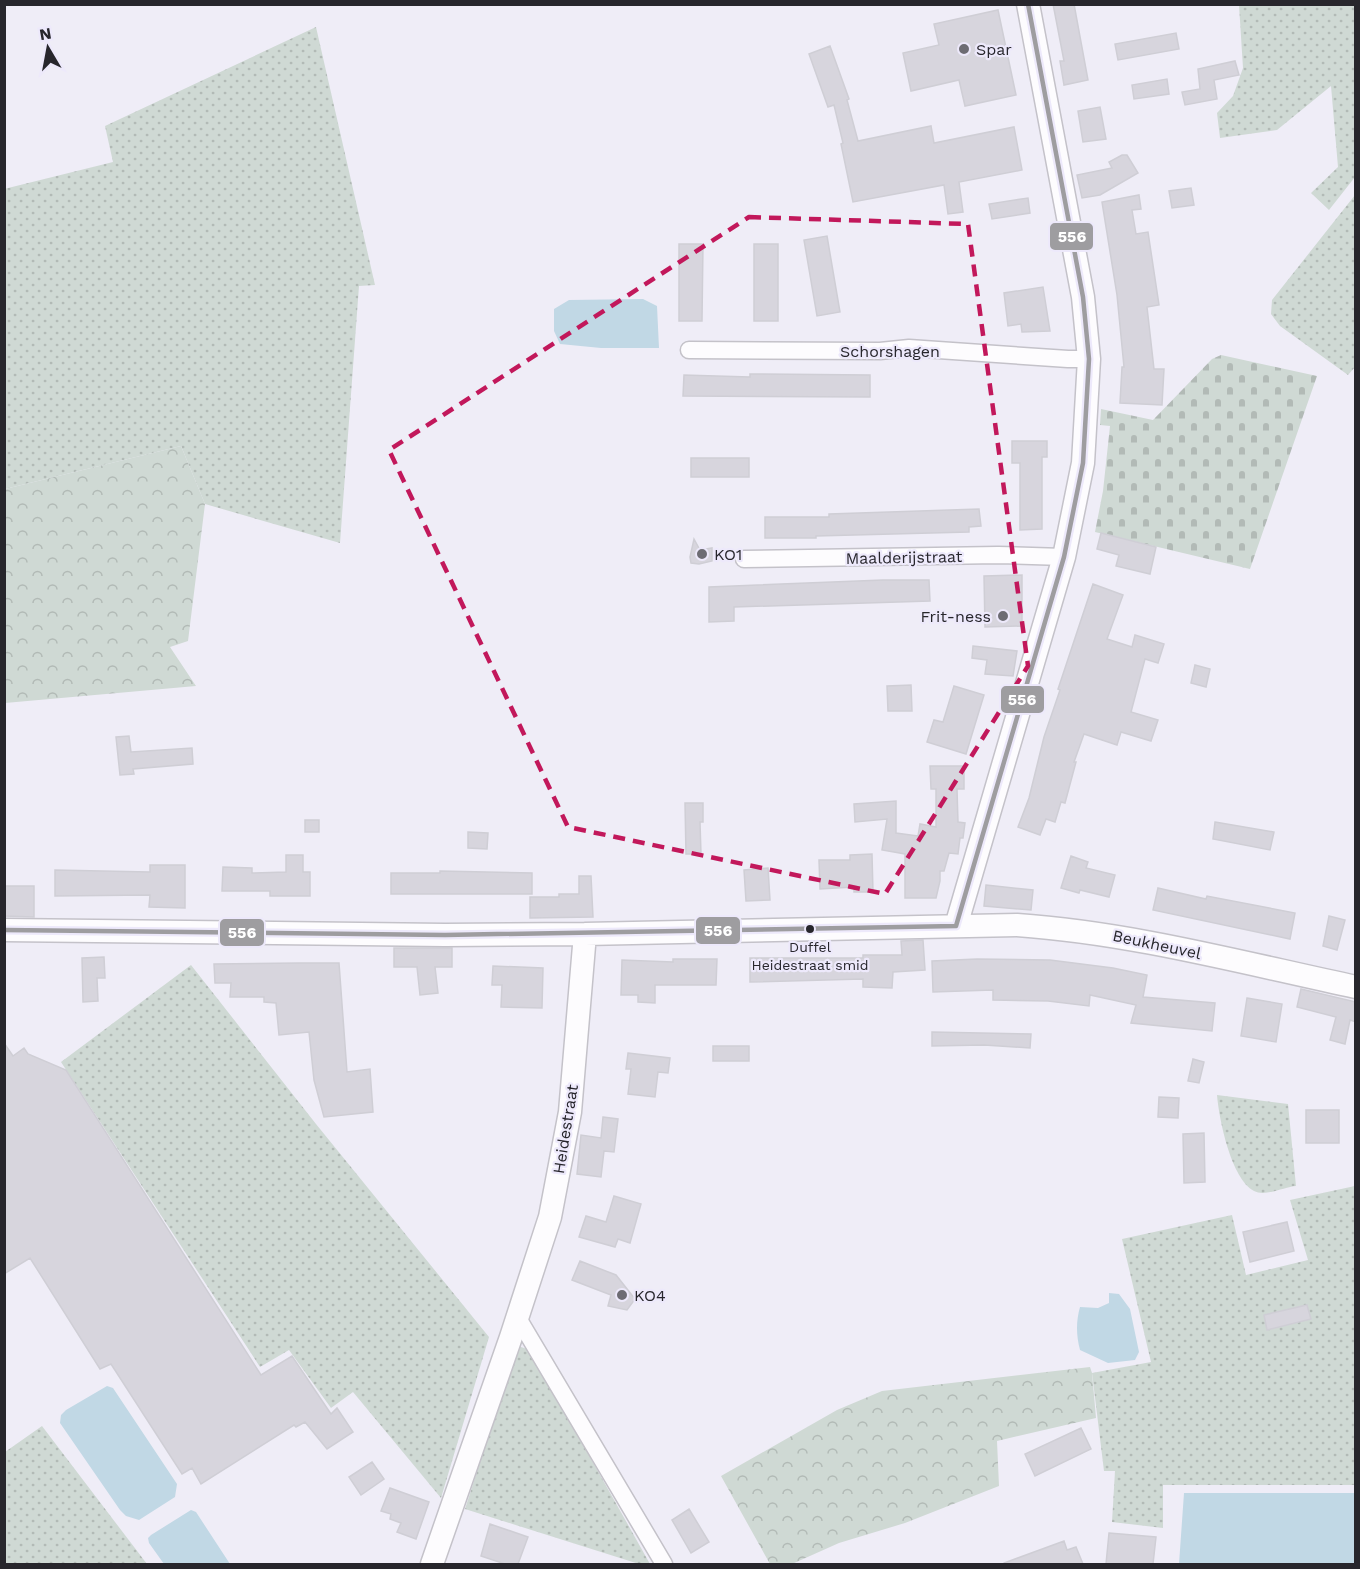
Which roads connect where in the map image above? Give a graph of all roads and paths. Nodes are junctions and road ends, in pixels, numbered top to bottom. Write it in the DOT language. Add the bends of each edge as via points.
graph roads {
  1 [pos="1028,4"];
  2 [pos="689,350"];
  3 [pos="1089,359"];
  4 [pos="1064,557"];
  5 [pos="744,559"];
  6 [pos="956,926"];
  7 [pos="4,930"];
  8 [pos="585,934"];
  9 [pos="1356,987"];
  10 [pos="518,1318"];
  11 [pos="432,1564"];
  12 [pos="664,1564"];
  1 -- 3 [label="street" via="1083,297"];
  2 -- 3 [label="street, Schorshagen" via="909,348"];
  3 -- 4 [label="street" via="1083,463"];
  4 -- 5 [label="street, Maalderijstraat"];
  4 -- 6 [label="street"];
  6 -- 8 [label="street, Beukheuvel"];
  6 -- 9 [label="street, Beukheuvel" via="1017,925 1101,933"];
  7 -- 8 [label="street, Beukheuvel" via="42,924 445,935"];
  8 -- 10 [label="street, Heidestraat" via="570,1112 550,1216"];
  10 -- 11 [label="street, Heidestraat"];
  10 -- 12 [label="street"];
}
